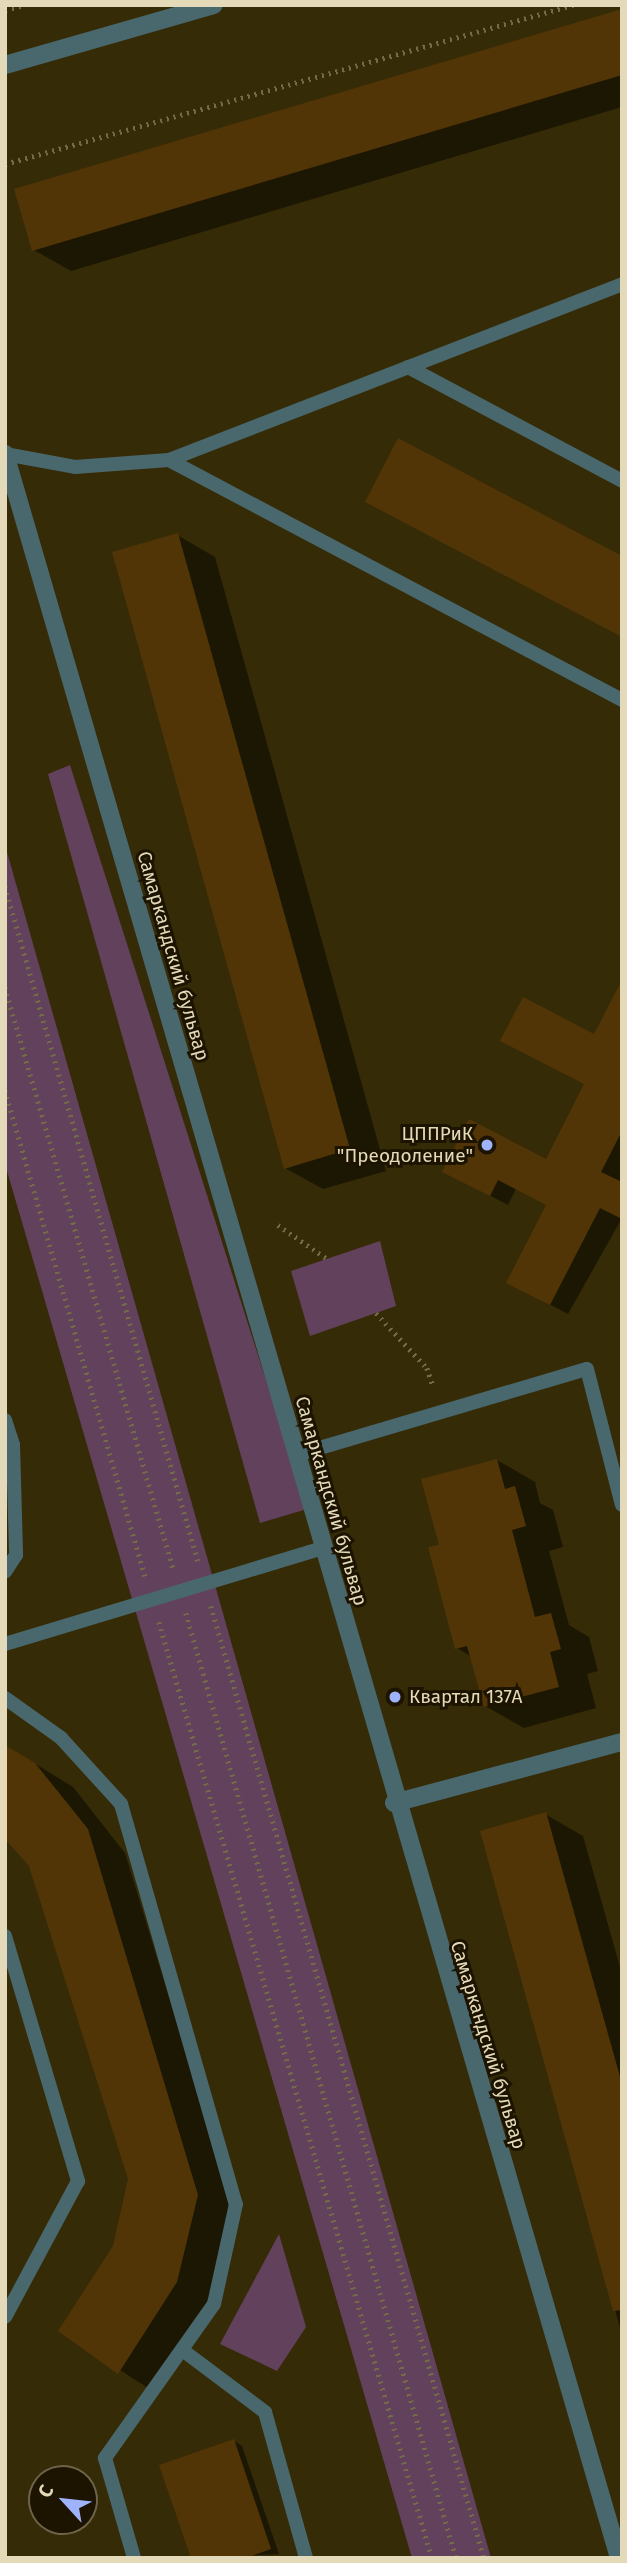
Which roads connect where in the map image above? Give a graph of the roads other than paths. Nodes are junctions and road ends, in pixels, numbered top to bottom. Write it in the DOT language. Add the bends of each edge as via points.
graph roads {
  1 [pos="214,5"];
  2 [pos="5,65"];
  3 [pos="622,284"];
  4 [pos="408,367"];
  5 [pos="5,454"];
  6 [pos="169,460"];
  7 [pos="622,481"];
  8 [pos="622,700"];
  9 [pos="5,1420"];
  10 [pos="296,1455"];
  11 [pos="622,1505"];
  12 [pos="323,1548"];
  13 [pos="5,1572"];
  14 [pos="5,1644"];
  15 [pos="5,1698"];
  16 [pos="622,1742"];
  17 [pos="394,1803"];
  18 [pos="5,1936"];
  19 [pos="5,2317"];
  20 [pos="185,2351"];
  21 [pos="134,2558"];
  22 [pos="306,2558"];
  23 [pos="619,2558"];
  1 -- 2 [label="street"];
  3 -- 4 [label="lane"];
  4 -- 6 [label="lane"];
  4 -- 7 [label="lane"];
  5 -- 6 [label="lane" via="75,467"];
  5 -- 10 [label="street, Самаркандский бульвар"];
  6 -- 8 [label="lane"];
  9 -- 13 [label="lane" via="13,1445 16,1555"];
  10 -- 11 [label="lane" via="587,1369"];
  10 -- 12 [label="street, Самаркандский бульвар"];
  12 -- 14 [label="lane" via="181,1595"];
  12 -- 17 [label="street, Самаркандский бульвар"];
  15 -- 20 [label="lane" via="61,1738 121,1804 236,2204 214,2304"];
  16 -- 17 [label="street"];
  17 -- 23 [label="street, Самаркандский бульвар"];
  18 -- 19 [label="lane" via="78,2181"];
  20 -- 21 [label="lane" via="105,2458"];
  20 -- 22 [label="lane" via="265,2412"];
}
